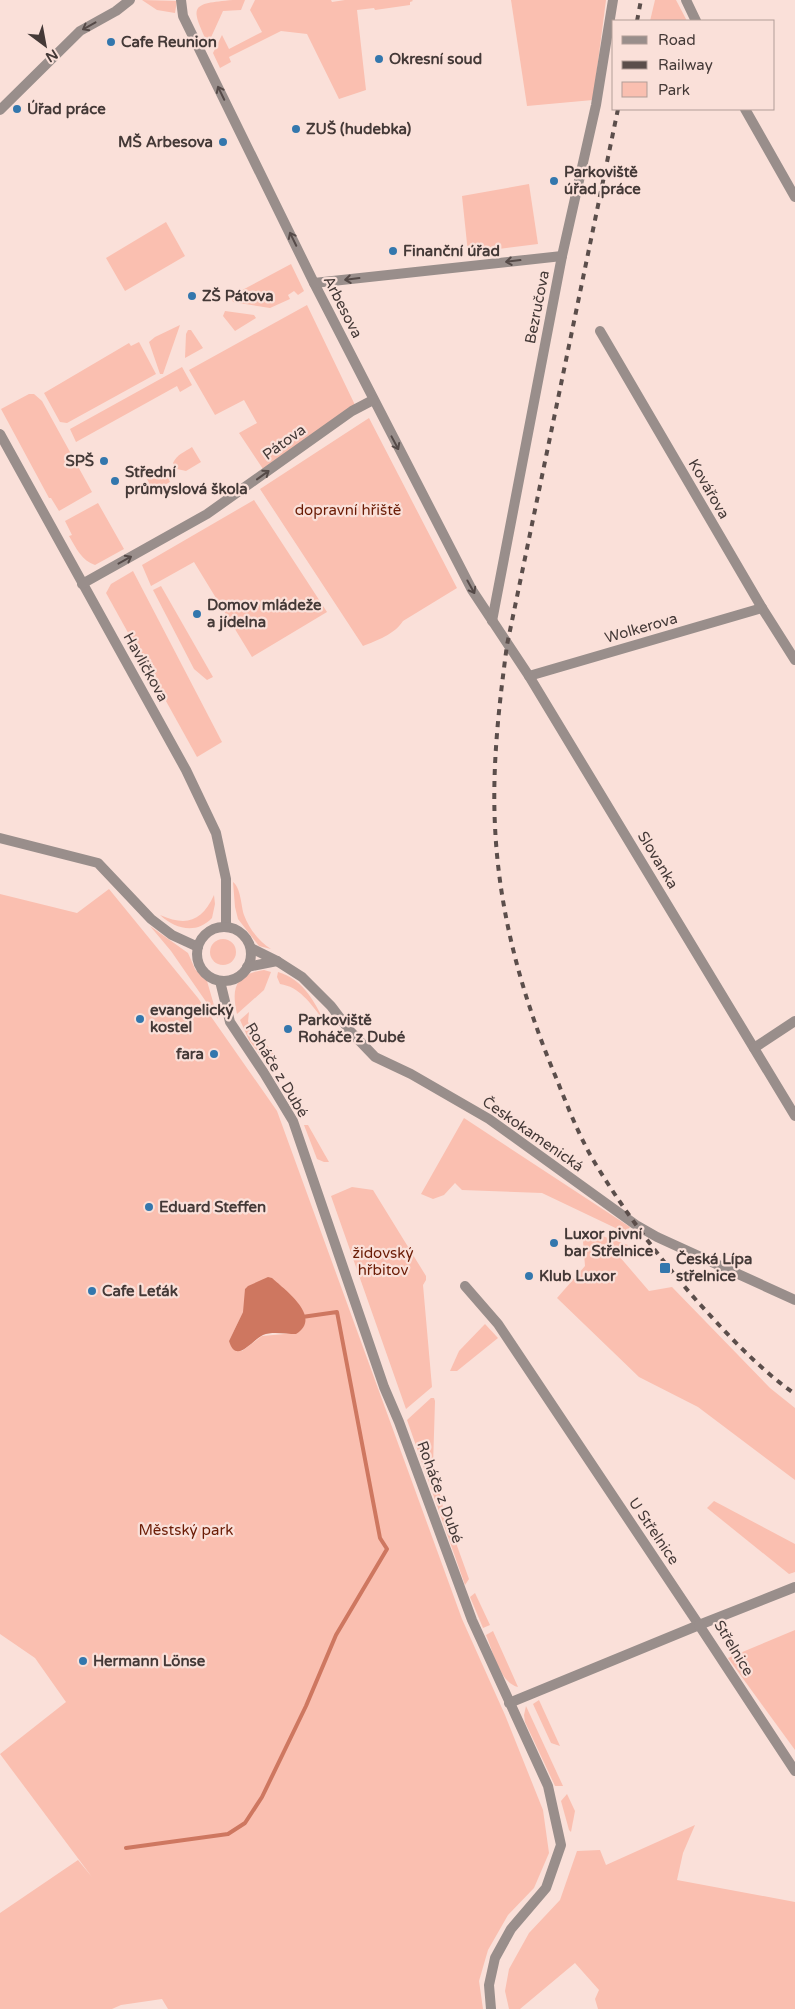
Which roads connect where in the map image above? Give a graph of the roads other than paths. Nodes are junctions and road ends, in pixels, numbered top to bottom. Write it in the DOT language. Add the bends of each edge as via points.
graph roads {
  1 [pos="130,0"];
  2 [pos="181,0"];
  3 [pos="613,0"];
  4 [pos="686,0"];
  5 [pos="696,20"];
  6 [pos="0,110"];
  7 [pos="746,110"];
  8 [pos="795,197"];
  9 [pos="562,256"];
  10 [pos="314,283"];
  11 [pos="600,331"];
  12 [pos="373,400"];
  13 [pos="0,434"];
  14 [pos="82,584"];
  15 [pos="762,608"];
  16 [pos="492,620"];
  17 [pos="795,660"];
  18 [pos="529,676"];
  19 [pos="0,838"];
  20 [pos="226,927"];
  21 [pos="198,947"];
  22 [pos="250,948"];
  23 [pos="278,961"];
  24 [pos="247,967"];
  25 [pos="220,980"];
  26 [pos="795,1021"];
  27 [pos="754,1048"];
  28 [pos="795,1116"];
  29 [pos="465,1286"];
  30 [pos="795,1300"];
  31 [pos="795,1587"];
  32 [pos="700,1625"];
  33 [pos="510,1704"];
  34 [pos="795,1771"];
  35 [pos="491,2009"];
  1 -- 6 [label="street, one-way" via="80,31"];
  10 -- 2 [label="street, Arbesova, one-way" via="183,16"];
  3 -- 9 [label="street, Bezručova" via="596,105"];
  4 -- 5 [label="street"];
  7 -- 8 [label="street"];
  9 -- 10 [label="street, one-way"];
  9 -- 16 [label="street, Bezručova"];
  10 -- 12 [label="street, Arbesova"];
  11 -- 15 [label="street, Kovářova"];
  14 -- 12 [label="street, Pátova, one-way" via="207,514 352,411"];
  12 -- 16 [label="street, Arbesova, one-way" via="472,590"];
  13 -- 14 [label="street, Havlíčkova"];
  14 -- 20 [label="street, Havlíčkova" via="186,770 216,834 226,879"];
  15 -- 17 [label="street, Kovářova"];
  15 -- 18 [label="street, Wolkerova"];
  16 -- 18 [label="street, Slovanka"];
  18 -- 27 [label="street, Slovanka"];
  19 -- 21 [label="street" via="98,863 151,919 172,935"];
  20 -- 21 [label="street" via="208,933"];
  20 -- 22 [label="street" via="242,934"];
  21 -- 25 [label="street" via="202,970"];
  22 -- 23 [label="street, Českokamenická"];
  22 -- 24 [label="street" via="251,959"];
  23 -- 24 [label="street"];
  23 -- 30 [label="street, Českokamenická" via="308,983 379,1060 412,1074 489,1119 657,1238"];
  24 -- 25 [label="street" via="235,979"];
  25 -- 33 [label="street, Roháče z Dubé" via="230,1022 292,1121 384,1387 472,1620"];
  26 -- 27 [label="street"];
  27 -- 28 [label="street, Slovanka"];
  29 -- 32 [label="street, U Střelnice" via="498,1324"];
  31 -- 32 [label="street, Střelnice"];
  32 -- 33 [label="street"];
  32 -- 34 [label="street, Střelnice"];
  33 -- 35 [label="street, Roháče z Dubé" via="548,1786 561,1845 546,1888 511,1928 495,1958 489,1985"];
}
